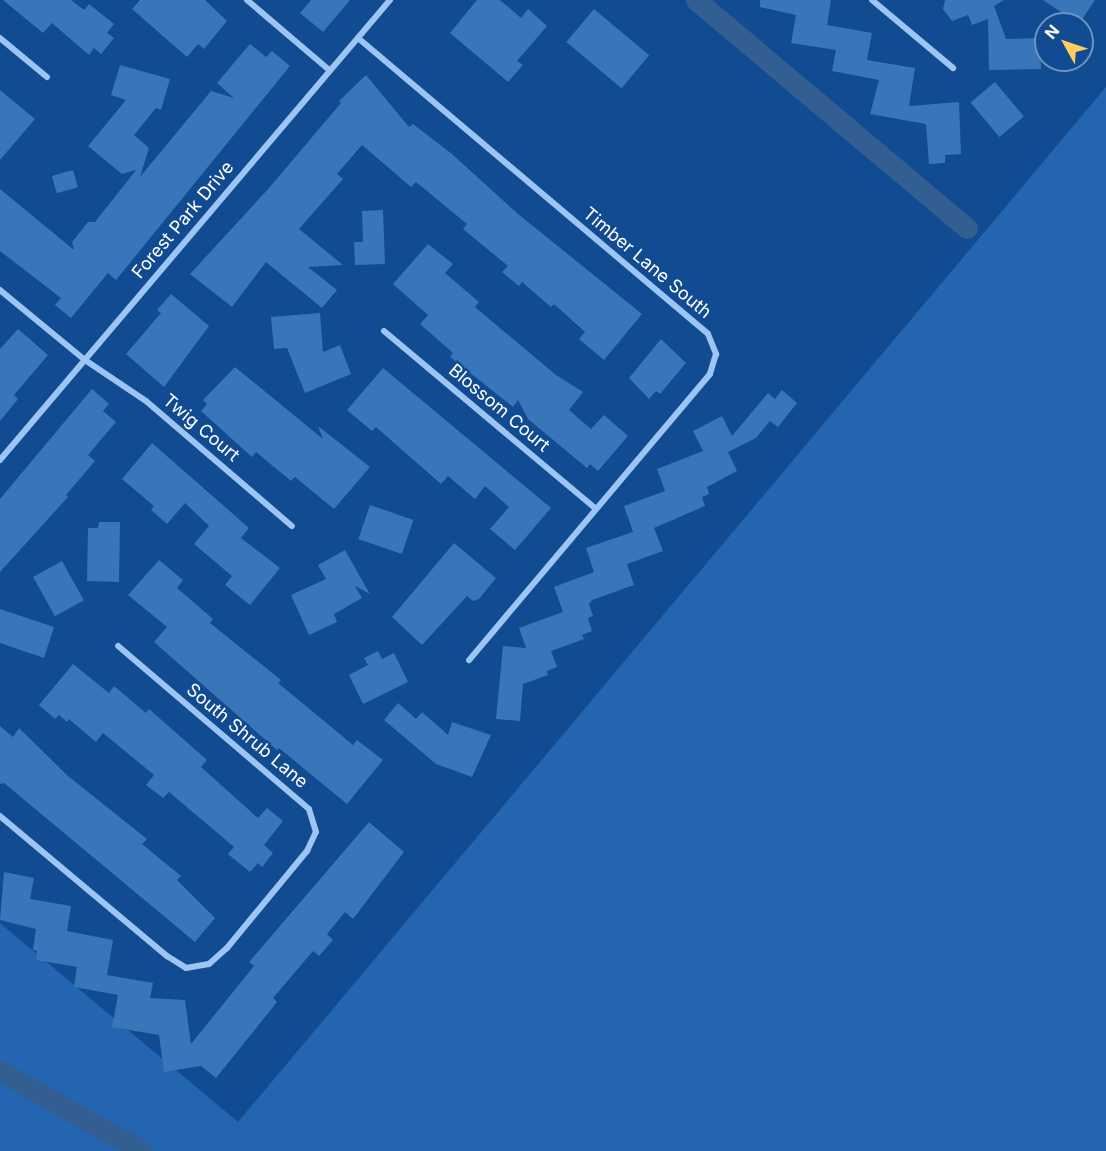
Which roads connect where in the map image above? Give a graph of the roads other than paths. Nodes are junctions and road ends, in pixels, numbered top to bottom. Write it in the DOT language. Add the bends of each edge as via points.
graph roads {
  1 [pos="247,0"];
  2 [pos="390,0"];
  3 [pos="872,0"];
  4 [pos="0,38"];
  5 [pos="358,38"];
  6 [pos="953,68"];
  7 [pos="328,69"];
  8 [pos="47,77"];
  9 [pos="0,290"];
  10 [pos="384,331"];
  11 [pos="85,360"];
  12 [pos="0,460"];
  13 [pos="595,508"];
  14 [pos="292,526"];
  15 [pos="118,646"];
  16 [pos="469,660"];
  17 [pos="0,816"];
  1 -- 7 [label="street"];
  2 -- 5 [label="street, Forest Park Drive"];
  3 -- 6 [label="street"];
  4 -- 8 [label="street"];
  5 -- 7 [label="street, Forest Park Drive"];
  5 -- 13 [label="street, Timber Lane South" via="708,334 716,354 710,374"];
  7 -- 11 [label="street, Forest Park Drive"];
  9 -- 11 [label="street, Twig Court"];
  10 -- 13 [label="street, Blossom Court"];
  11 -- 12 [label="street, Forest Park Drive"];
  11 -- 14 [label="street, Twig Court" via="146,401"];
  13 -- 16 [label="street, Timber Lane South"];
  15 -- 17 [label="street, South Shrub Lane" via="309,809 316,832 307,851 226,948 209,964 186,968"];
}
